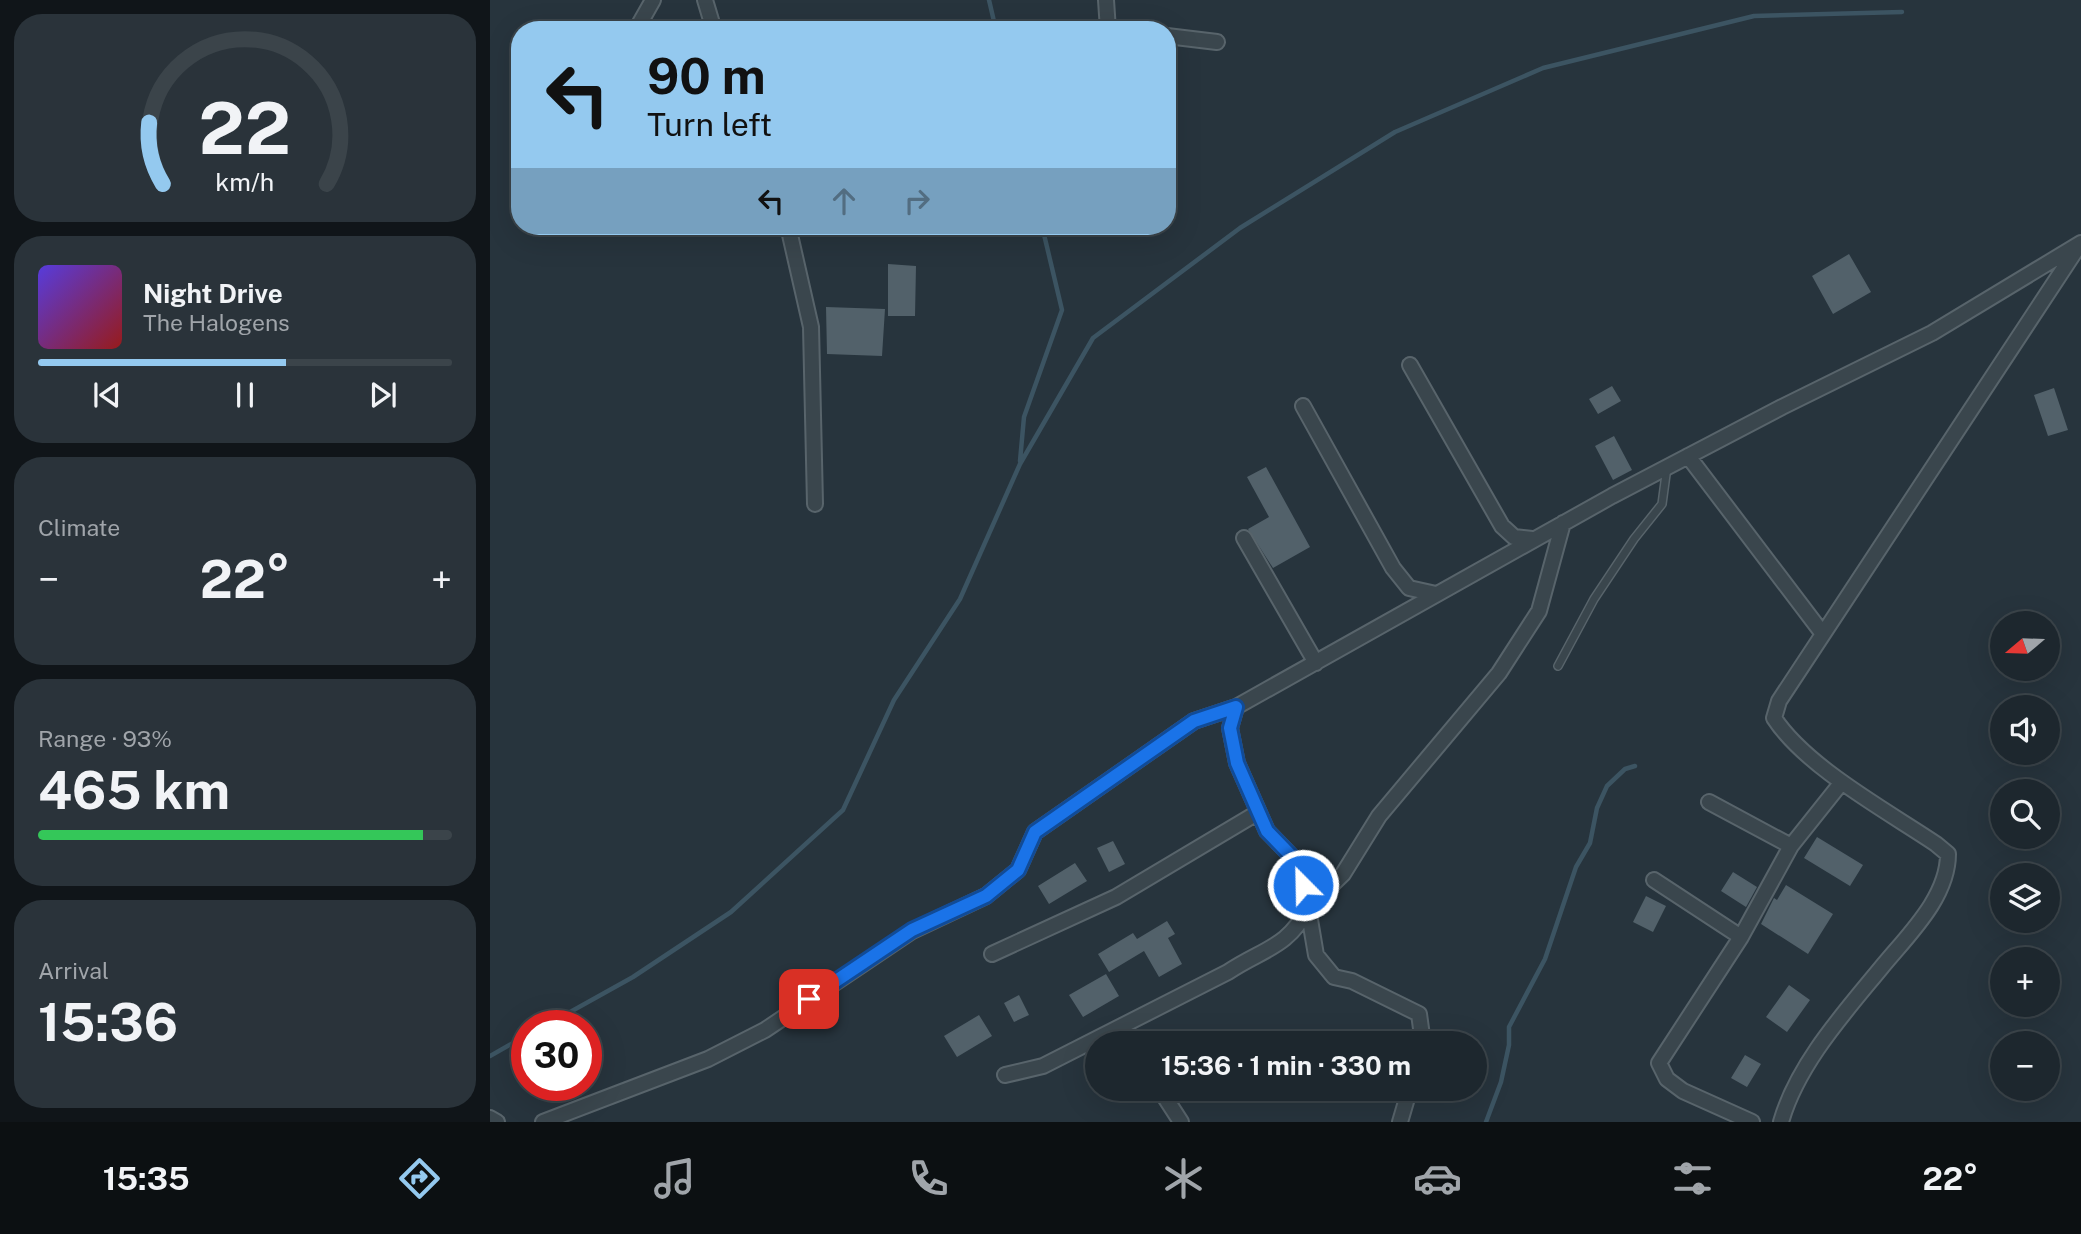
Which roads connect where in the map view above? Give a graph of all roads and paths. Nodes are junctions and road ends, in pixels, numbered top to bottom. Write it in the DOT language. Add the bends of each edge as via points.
graph roads {
  1 [pos="653,0"];
  2 [pos="705,0"];
  3 [pos="1106,0"];
  4 [pos="641,21"];
  5 [pos="711,21"];
  6 [pos="1109,21"];
  7 [pos="1176,37"];
  8 [pos="1217,41"];
  9 [pos="790,235"];
  10 [pos="1410,365"];
  11 [pos="1303,406"];
  12 [pos="1688,456"];
  13 [pos="1667,467"];
  14 [pos="815,504"];
  15 [pos="1563,523"];
  16 [pos="1244,538"];
  17 [pos="1532,540"];
  18 [pos="1436,594"];
  19 [pos="1823,634"];
  20 [pos="1316,663"];
  21 [pos="1558,666"];
  22 [pos="1236,707"];
  23 [pos="1842,782"];
  24 [pos="1709,802"];
  25 [pos="1257,813"];
  26 [pos="1791,846"];
  27 [pos="1654,880"];
  28 [pos="1308,908"];
  29 [pos="1741,937"];
  30 [pos="992,954"];
  31 [pos="1110,1030"];
  32 [pos="1421,1031"];
  33 [pos="1005,1075"];
  34 [pos="1167,1101"];
  35 [pos="1406,1101"];
  36 [pos="490,1118"];
  37 [pos="497,1122"];
  38 [pos="543,1122"];
  39 [pos="1181,1122"];
  40 [pos="1400,1122"];
  41 [pos="1752,1122"];
  42 [pos="1782,1122"];
  1 -- 4 [label="street"];
  2 -- 5 [label="street"];
  3 -- 6 [label="street"];
  7 -- 8 [label="street"];
  9 -- 14 [label="street" via="811,327"];
  10 -- 17 [label="street" via="1502,526 1514,537"];
  11 -- 18 [label="street" via="1393,568 1409,588"];
  12 -- 13 [label="street"];
  12 -- 19 [label="street"];
  12 -- 19 [label="street" via="1932,333 2081,243"];
  13 -- 15 [label="street"];
  13 -- 21 [label="lane" via="1662,504 1594,599"];
  15 -- 17 [label="street"];
  15 -- 28 [label="street" via="1539,611 1506,663 1379,816 1343,874"];
  16 -- 20 [label="street"];
  17 -- 18 [label="street"];
  18 -- 20 [label="street"];
  19 -- 23 [label="street" via="1779,701 1774,718"];
  20 -- 22 [label="street"];
  22 -- 25 [label="street" via="1230,728 1234,752"];
  22 -- 38 [label="street" via="1194,721 1035,832 1018,870 986,896 912,930 765,1030 708,1059"];
  23 -- 26 [label="street"];
  23 -- 42 [label="street" via="1948,854 1948,871 1925,915 1820,1046"];
  24 -- 26 [label="street"];
  25 -- 28 [label="street" via="1267,831 1297,862"];
  25 -- 30 [label="street" via="1116,897"];
  26 -- 29 [label="street"];
  27 -- 29 [label="street"];
  28 -- 31 [label="street" via="1297,930 1272,948"];
  28 -- 32 [label="street" via="1317,955 1334,977 1396,1000 1419,1014"];
  29 -- 41 [label="street" via="1659,1063 1667,1080"];
  31 -- 33 [label="street" via="1043,1066"];
  34 -- 39 [label="street"];
  35 -- 40 [label="street"];
  36 -- 37 [label="street"];
}
